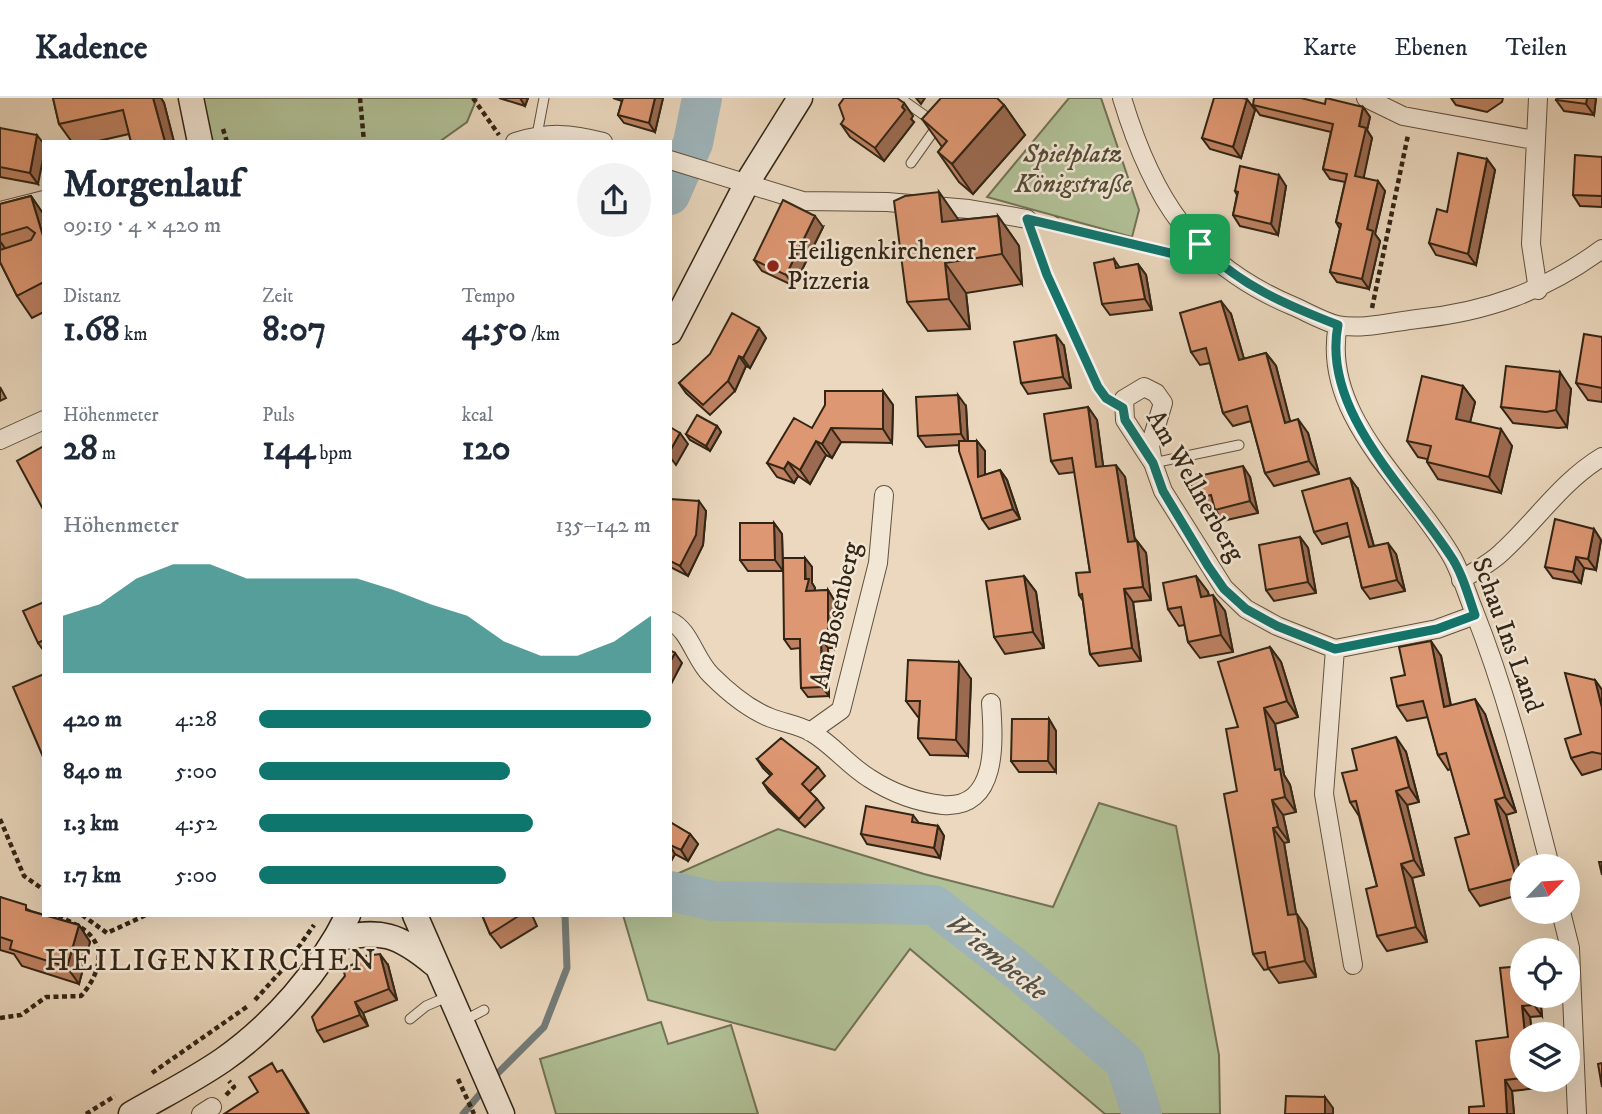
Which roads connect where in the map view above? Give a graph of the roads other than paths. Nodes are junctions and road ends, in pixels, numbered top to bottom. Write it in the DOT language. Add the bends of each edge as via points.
graph roads {
  1 [pos="191,98"];
  2 [pos="544,98"];
  3 [pos="800,98"];
  4 [pos="900,98"];
  5 [pos="1122,98"];
  6 [pos="1366,98"];
  7 [pos="1538,98"];
  8 [pos="946,116"];
  9 [pos="938,125"];
  10 [pos="537,135"];
  11 [pos="198,140"];
  12 [pos="521,140"];
  13 [pos="595,140"];
  14 [pos="1535,140"];
  15 [pos="672,161"];
  16 [pos="911,163"];
  17 [pos="747,183"];
  18 [pos="42,201"];
  19 [pos="0,212"];
  20 [pos="1027,219"];
  21 [pos="1602,249"];
  22 [pos="1538,290"];
  23 [pos="1338,325"];
  24 [pos="672,328"];
  25 [pos="42,421"];
  26 [pos="0,440"];
  27 [pos="1239,444"];
  28 [pos="1602,457"];
  29 [pos="1153,463"];
  30 [pos="884,495"];
  31 [pos="1461,580"];
  32 [pos="1475,615"];
  33 [pos="672,622"];
  34 [pos="1335,649"];
  35 [pos="992,703"];
  36 [pos="810,732"];
  37 [pos="1547,854"];
  38 [pos="347,917"];
  39 [pos="416,917"];
  40 [pos="1564,924"];
  41 [pos="336,939"];
  42 [pos="1353,965"];
  43 [pos="437,967"];
  44 [pos="450,996"];
  45 [pos="484,1010"];
  46 [pos="410,1018"];
  47 [pos="461,1022"];
  48 [pos="125,1104"];
  49 [pos="502,1114"];
  50 [pos="1577,1114"];
  1 -- 11 [label="main road"];
  2 -- 10 [label="lane"];
  3 -- 17 [label="main road"];
  4 -- 9 [label="lane"];
  5 -- 23 [label="street" via="1153,183 1181,224 1216,262 1265,293"];
  6 -- 14 [label="street" via="1412,117"];
  7 -- 14 [label="street"];
  8 -- 9 [label="lane"];
  9 -- 16 [label="lane"];
  10 -- 12 [label="street"];
  10 -- 13 [label="street" via="569,133"];
  14 -- 22 [label="street" via="1531,244"];
  15 -- 17 [label="street"];
  17 -- 20 [label="street" via="803,201 887,202"];
  17 -- 24 [label="main road"];
  18 -- 19 [label="street"];
  21 -- 22 [label="street"];
  22 -- 23 [label="street" via="1458,315"];
  23 -- 31 [label="street, Schau Ins Land" via="1334,343 1340,384 1353,417 1452,557"];
  25 -- 26 [label="street"];
  27 -- 29 [label="lane"];
  28 -- 31 [label="street" via="1543,508 1502,553"];
  29 -- 29 [label="street, Am Wellnerberg" via="1125,420 1123,408 1128,394 1144,387 1163,403 1150,446"];
  29 -- 34 [label="street, Am Wellnerberg" via="1163,491 1224,589 1266,620"];
  30 -- 36 [label="street, Am Bosenberg" via="878,563 841,710"];
  31 -- 32 [label="street, Schau Ins Land"];
  32 -- 34 [label="street" via="1437,629"];
  32 -- 37 [label="street, Schau Ins Land" via="1517,738"];
  33 -- 36 [label="street" via="679,625 709,674 768,717"];
  34 -- 42 [label="street" via="1324,794"];
  35 -- 36 [label="street" via="994,744 987,772 982,789 962,806 931,804 898,794 867,777"];
  38 -- 41 [label="main road"];
  39 -- 43 [label="main road"];
  40 -- 50 [label="street" via="1570,948"];
  41 -- 43 [label="main road" via="385,934 404,940"];
  41 -- 48 [label="main road" via="267,1024 217,1064"];
  43 -- 44 [label="main road"];
  44 -- 46 [label="lane"];
  44 -- 47 [label="main road"];
  45 -- 47 [label="lane"];
  47 -- 49 [label="main road"];
}
